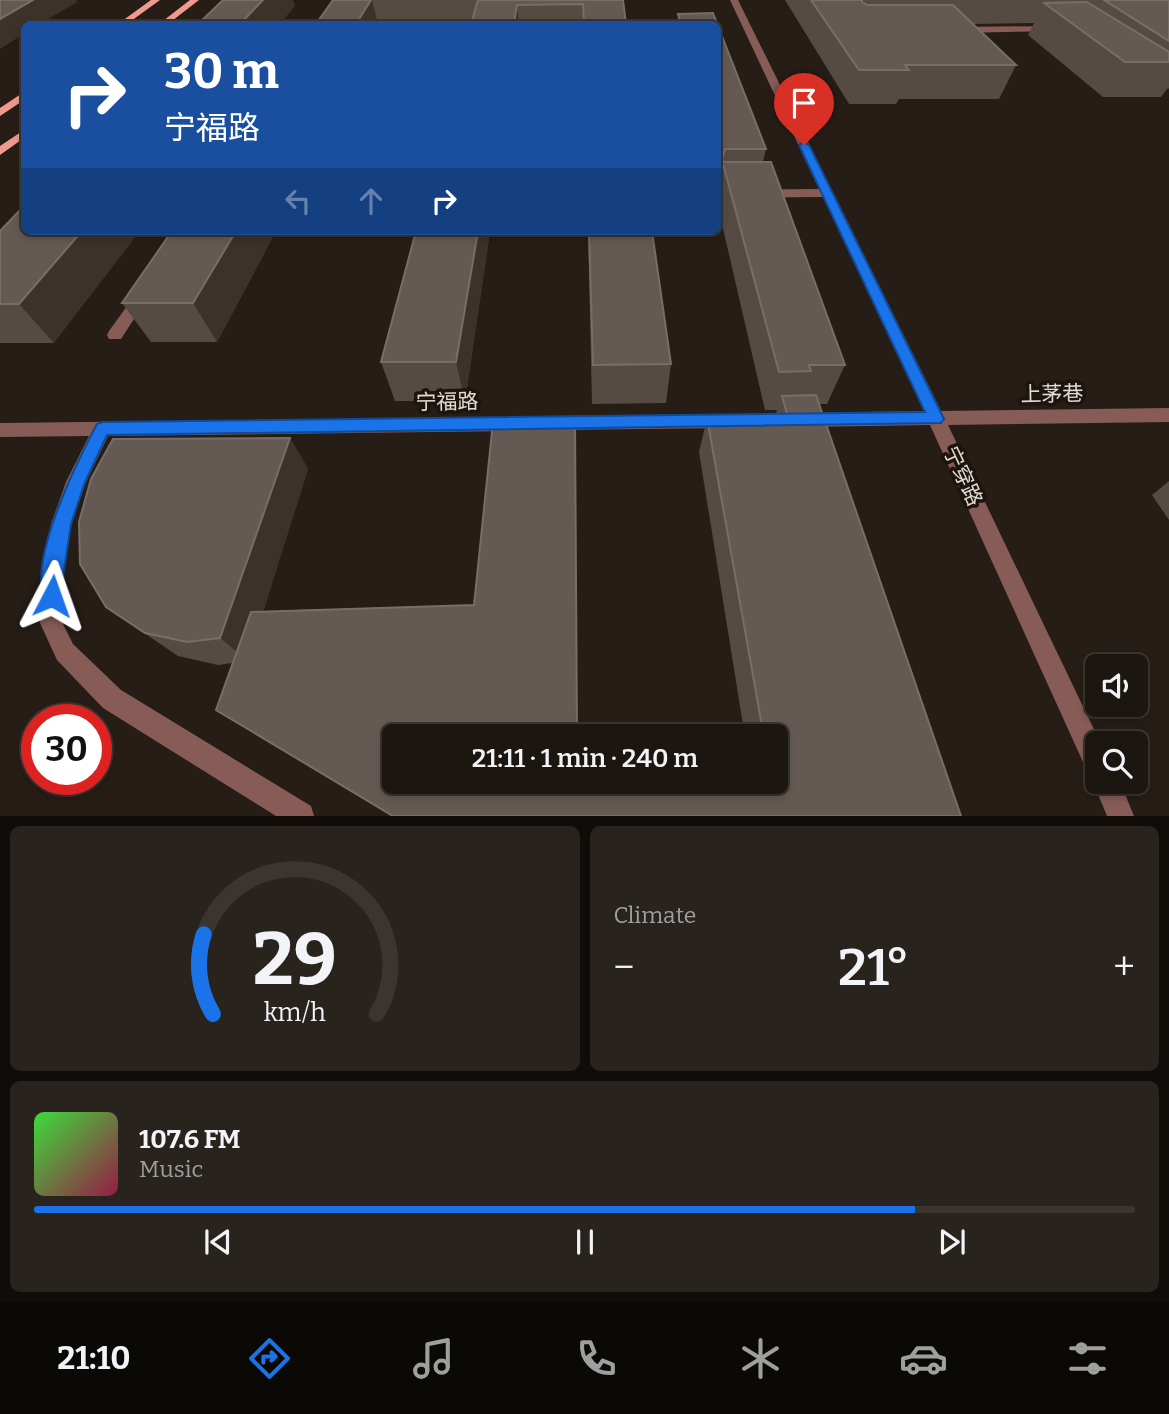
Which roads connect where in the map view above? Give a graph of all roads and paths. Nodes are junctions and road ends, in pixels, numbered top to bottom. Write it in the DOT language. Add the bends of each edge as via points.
graph roads {
  1 [pos="156,0"];
  2 [pos="195,0"];
  3 [pos="734,0"];
  4 [pos="126,21"];
  5 [pos="167,21"];
  6 [pos="942,23"];
  7 [pos="1059,29"];
  8 [pos="21,97"];
  9 [pos="0,113"];
  10 [pos="21,135"];
  11 [pos="0,152"];
  12 [pos="827,193"];
  13 [pos="721,194"];
  14 [pos="154,277"];
  15 [pos="116,335"];
  16 [pos="1169,415"];
  17 [pos="936,419"];
  18 [pos="741,421"];
  19 [pos="783,421"];
  20 [pos="102,429"];
  21 [pos="0,430"];
  22 [pos="1085,738"];
  23 [pos="1111,794"];
  24 [pos="301,816"];
  25 [pos="1121,816"];
  1 -- 4 [label="main road"];
  2 -- 5 [label="main road"];
  3 -- 12 [label="street, 宁穿路"];
  6 -- 7 [label="street" via="950,30"];
  8 -- 9 [label="main road"];
  10 -- 11 [label="main road"];
  12 -- 13 [label="street"];
  12 -- 17 [label="street, 宁穿路"];
  14 -- 15 [label="street"];
  16 -- 17 [label="street, 上茅巷"];
  17 -- 19 [label="street"];
  17 -- 22 [label="street, 宁穿路"];
  18 -- 20 [label="street, 宁福路"];
  20 -- 21 [label="street, 宁福路"];
  20 -- 24 [label="street" via="69,503 52,569 51,623 65,652 112,699"];
  23 -- 25 [label="street"];
}
